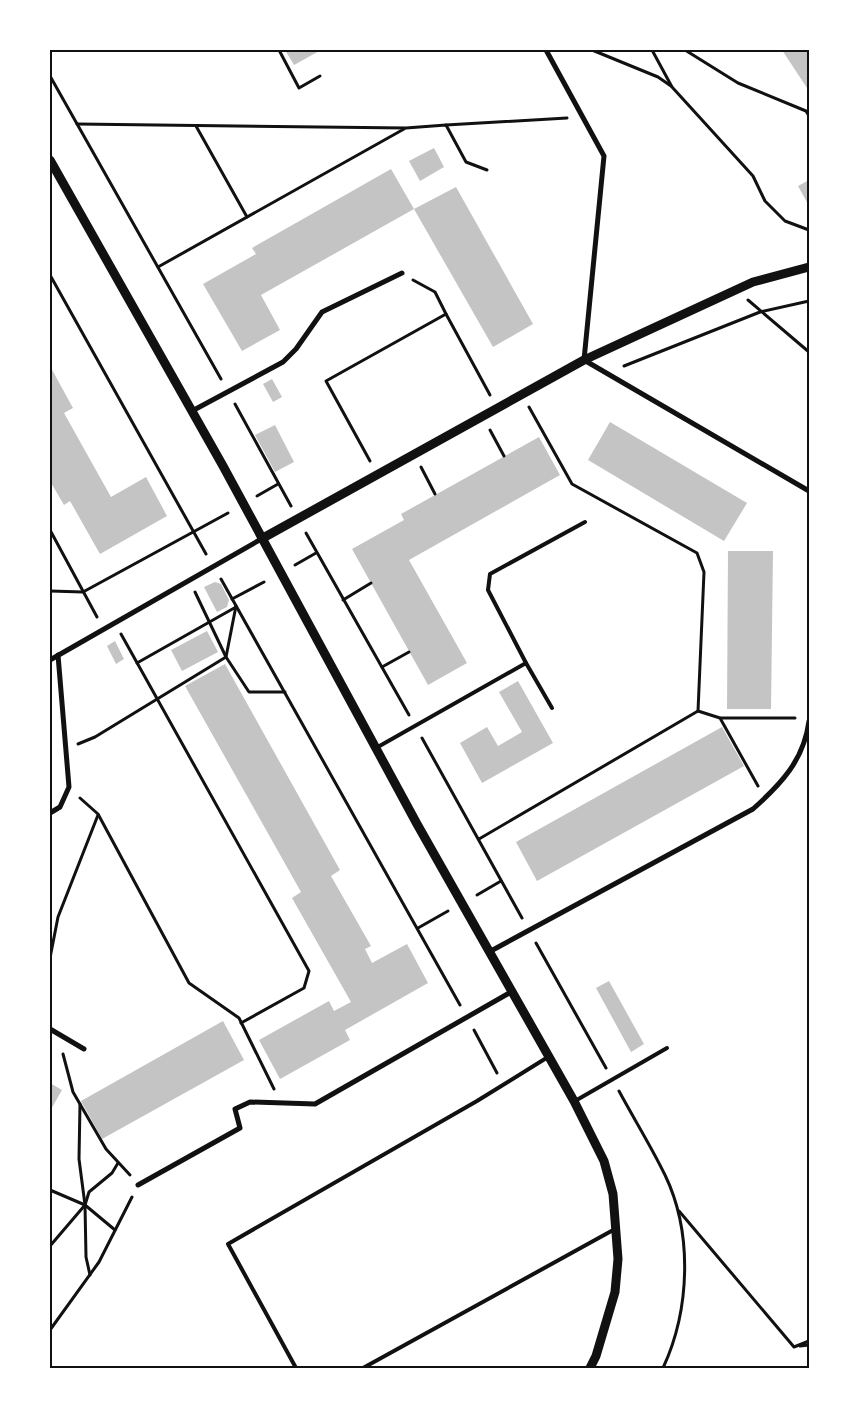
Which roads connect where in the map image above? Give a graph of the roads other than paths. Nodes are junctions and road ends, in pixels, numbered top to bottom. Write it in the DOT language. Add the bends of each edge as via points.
graph roads {
  1 [pos="546,50"];
  2 [pos="50,160"];
  3 [pos="809,266"];
  4 [pos="402,273"];
  5 [pos="584,360"];
  6 [pos="192,411"];
  7 [pos="809,491"];
  8 [pos="585,522"];
  9 [pos="263,538"];
  10 [pos="58,655"];
  11 [pos="50,660"];
  12 [pos="526,663"];
  13 [pos="552,708"];
  14 [pos="809,721"];
  15 [pos="376,748"];
  16 [pos="50,813"];
  17 [pos="489,952"];
  18 [pos="511,992"];
  19 [pos="50,1028"];
  20 [pos="667,1048"];
  21 [pos="84,1049"];
  22 [pos="548,1057"];
  23 [pos="574,1101"];
  24 [pos="138,1185"];
  25 [pos="617,1227"];
  26 [pos="296,1368"];
  27 [pos="363,1368"];
  28 [pos="590,1368"];
  1 -- 5 [label="street" via="604,156"];
  2 -- 6 [label="street"];
  3 -- 5 [label="street" via="753,282"];
  4 -- 6 [label="street" via="322,312 284,362"];
  5 -- 7 [label="street"];
  5 -- 9 [label="street"];
  6 -- 9 [label="street"];
  8 -- 12 [label="lane" via="490,574 488,590"];
  9 -- 10 [label="street"];
  9 -- 15 [label="street"];
  10 -- 11 [label="street"];
  10 -- 16 [label="street" via="69,787 60,807"];
  12 -- 13 [label="lane"];
  12 -- 15 [label="lane"];
  14 -- 17 [label="street" via="798,757 780,784 752,808"];
  15 -- 17 [label="street"];
  17 -- 18 [label="street"];
  18 -- 22 [label="street"];
  18 -- 24 [label="street" via="315,1104 250,1102 236,1109 240,1128"];
  19 -- 21 [label="street"];
  20 -- 23 [label="lane"];
  22 -- 23 [label="street"];
  22 -- 26 [label="lane" via="228,1244"];
  23 -- 25 [label="street" via="604,1161"];
  25 -- 27 [label="lane"];
  25 -- 28 [label="street" via="615,1292"];
}
